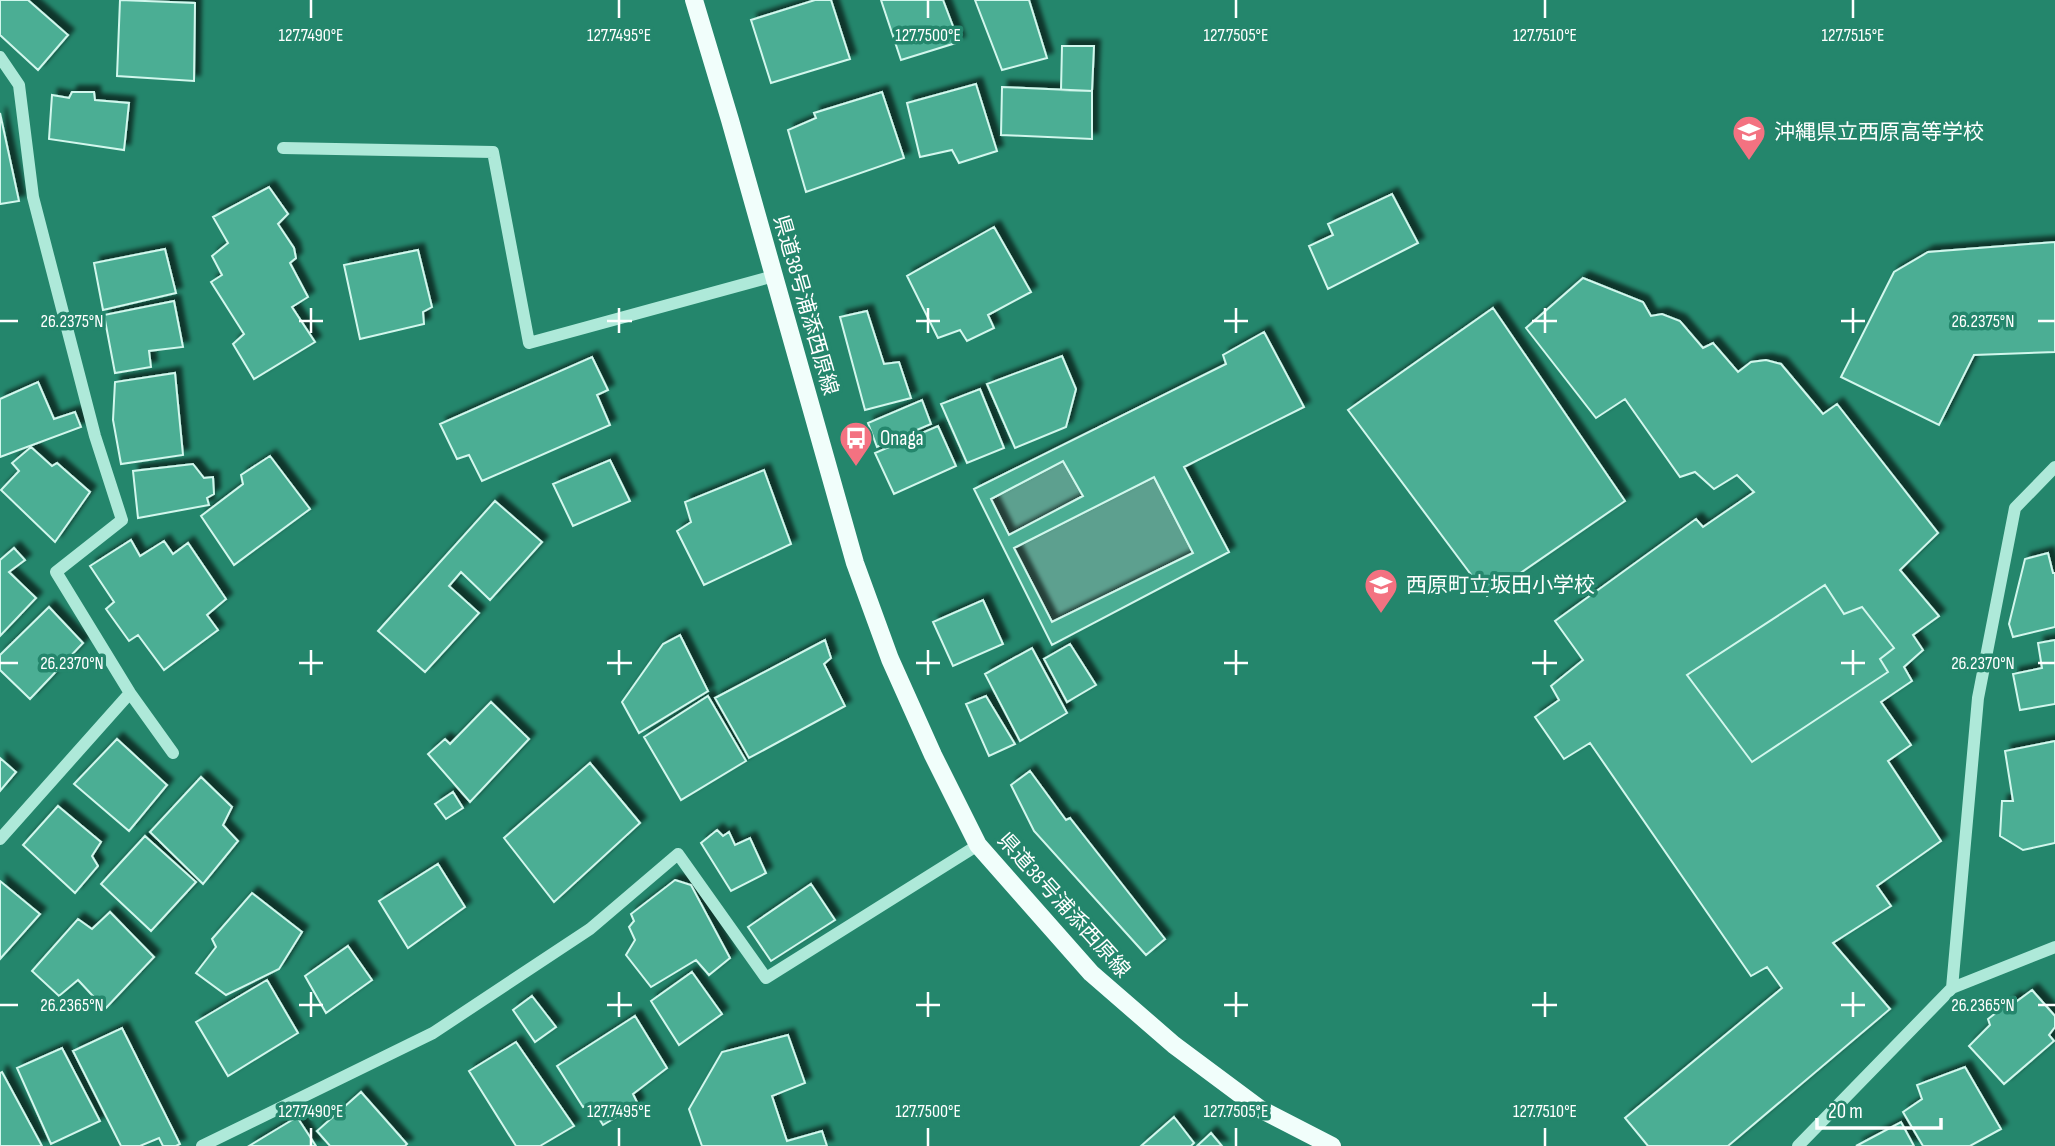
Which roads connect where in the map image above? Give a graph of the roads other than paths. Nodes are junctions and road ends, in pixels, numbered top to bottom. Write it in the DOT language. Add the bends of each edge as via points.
graph roads {
  1 [pos="694,0"];
  2 [pos="0,57"];
  3 [pos="283,148"];
  4 [pos="774,276"];
  5 [pos="2055,467"];
  6 [pos="130,693"];
  7 [pos="173,753"];
  8 [pos="0,839"];
  9 [pos="978,845"];
  10 [pos="2055,947"];
  11 [pos="1952,988"];
  12 [pos="202,1146"];
  13 [pos="1332,1146"];
  14 [pos="1798,1146"];
  1 -- 4 [label="main road, 県道38号浦添西原線"];
  2 -- 6 [label="street" via="19,85 33,197 95,436 122,520 56,572"];
  3 -- 4 [label="street" via="493,152 529,343"];
  4 -- 9 [label="main road, 県道38号浦添西原線" via="855,563 901,683"];
  5 -- 11 [label="street" via="2015,508 1978,698"];
  6 -- 7 [label="street"];
  6 -- 8 [label="street"];
  9 -- 12 [label="street" via="766,978 678,854 590,929 433,1033"];
  9 -- 13 [label="main road, 県道38号浦添西原線" via="1091,973 1174,1045 1260,1109"];
  10 -- 11 [label="street"];
  11 -- 14 [label="street"];
}
